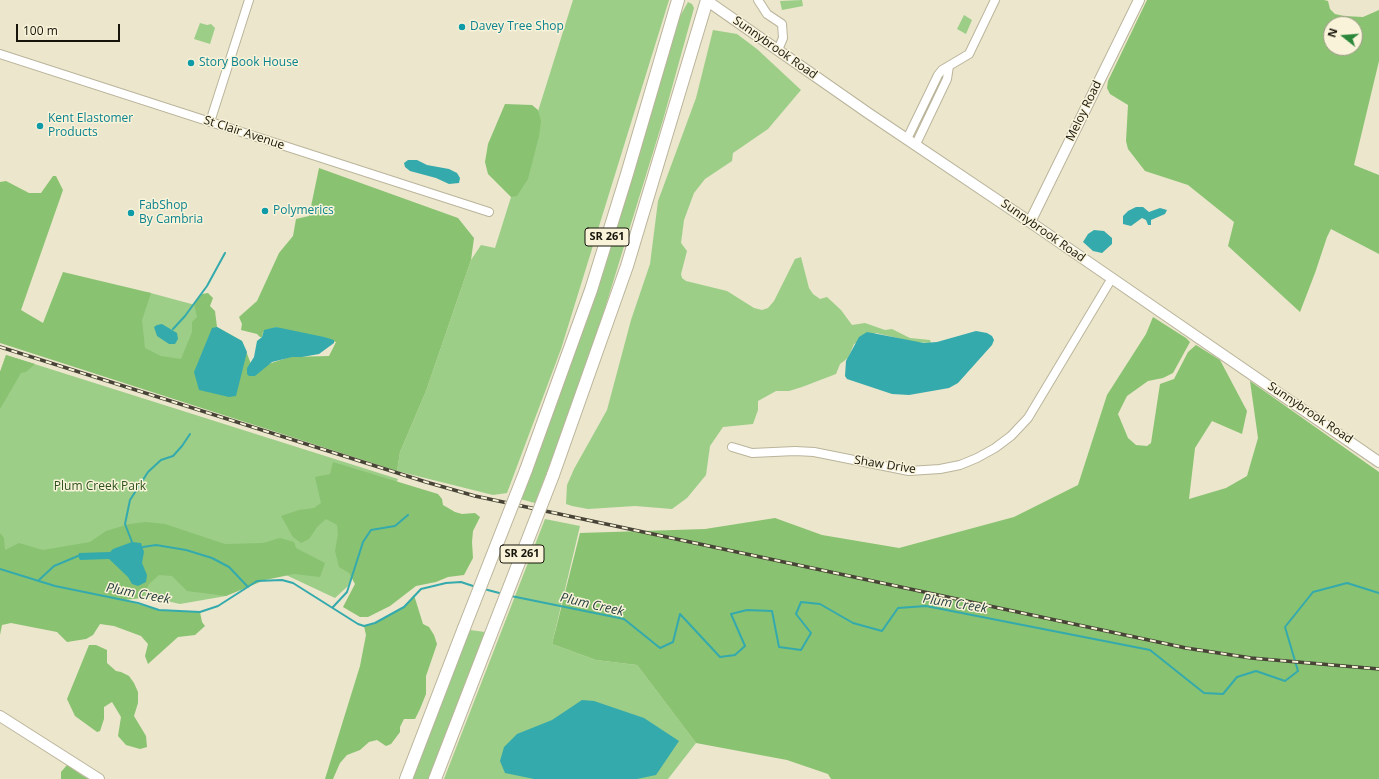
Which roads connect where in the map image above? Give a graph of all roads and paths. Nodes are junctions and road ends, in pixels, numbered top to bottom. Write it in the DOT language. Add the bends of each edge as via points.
graph roads {
  1 [pos="249,0"];
  2 [pos="678,0"];
  3 [pos="706,0"];
  4 [pos="758,0"];
  5 [pos="995,0"];
  6 [pos="1139,0"];
  7 [pos="778,50"];
  8 [pos="0,54"];
  9 [pos="210,122"];
  10 [pos="912,142"];
  11 [pos="488,212"];
  12 [pos="1030,222"];
  13 [pos="1112,278"];
  14 [pos="732,448"];
  15 [pos="1379,462"];
  16 [pos="0,716"];
  17 [pos="99,779"];
  18 [pos="406,779"];
  19 [pos="435,779"];
  1 -- 9 [label="street"];
  2 -- 18 [label="main road, SR 261, bridge" via="591,290 526,470"];
  3 -- 7 [label="street, Sunnybrook Road"];
  3 -- 19 [label="main road, SR 261, bridge" via="627,266 553,475"];
  4 -- 7 [label="street" via="767,14 782,24 783,38"];
  5 -- 10 [label="street" via="969,54 949,66 947,79"];
  6 -- 12 [label="street, Meloy Road"];
  7 -- 10 [label="street, Sunnybrook Road"];
  8 -- 9 [label="street, St Clair Avenue"];
  9 -- 11 [label="street, St Clair Avenue"];
  10 -- 12 [label="street, Sunnybrook Road"];
  12 -- 13 [label="street, Sunnybrook Road"];
  13 -- 14 [label="street, Shaw Drive" via="1028,418 1003,442 977,458 949,467 913,471 814,452 752,453"];
  13 -- 15 [label="street, Sunnybrook Road"];
  16 -- 17 [label="street"];
}
